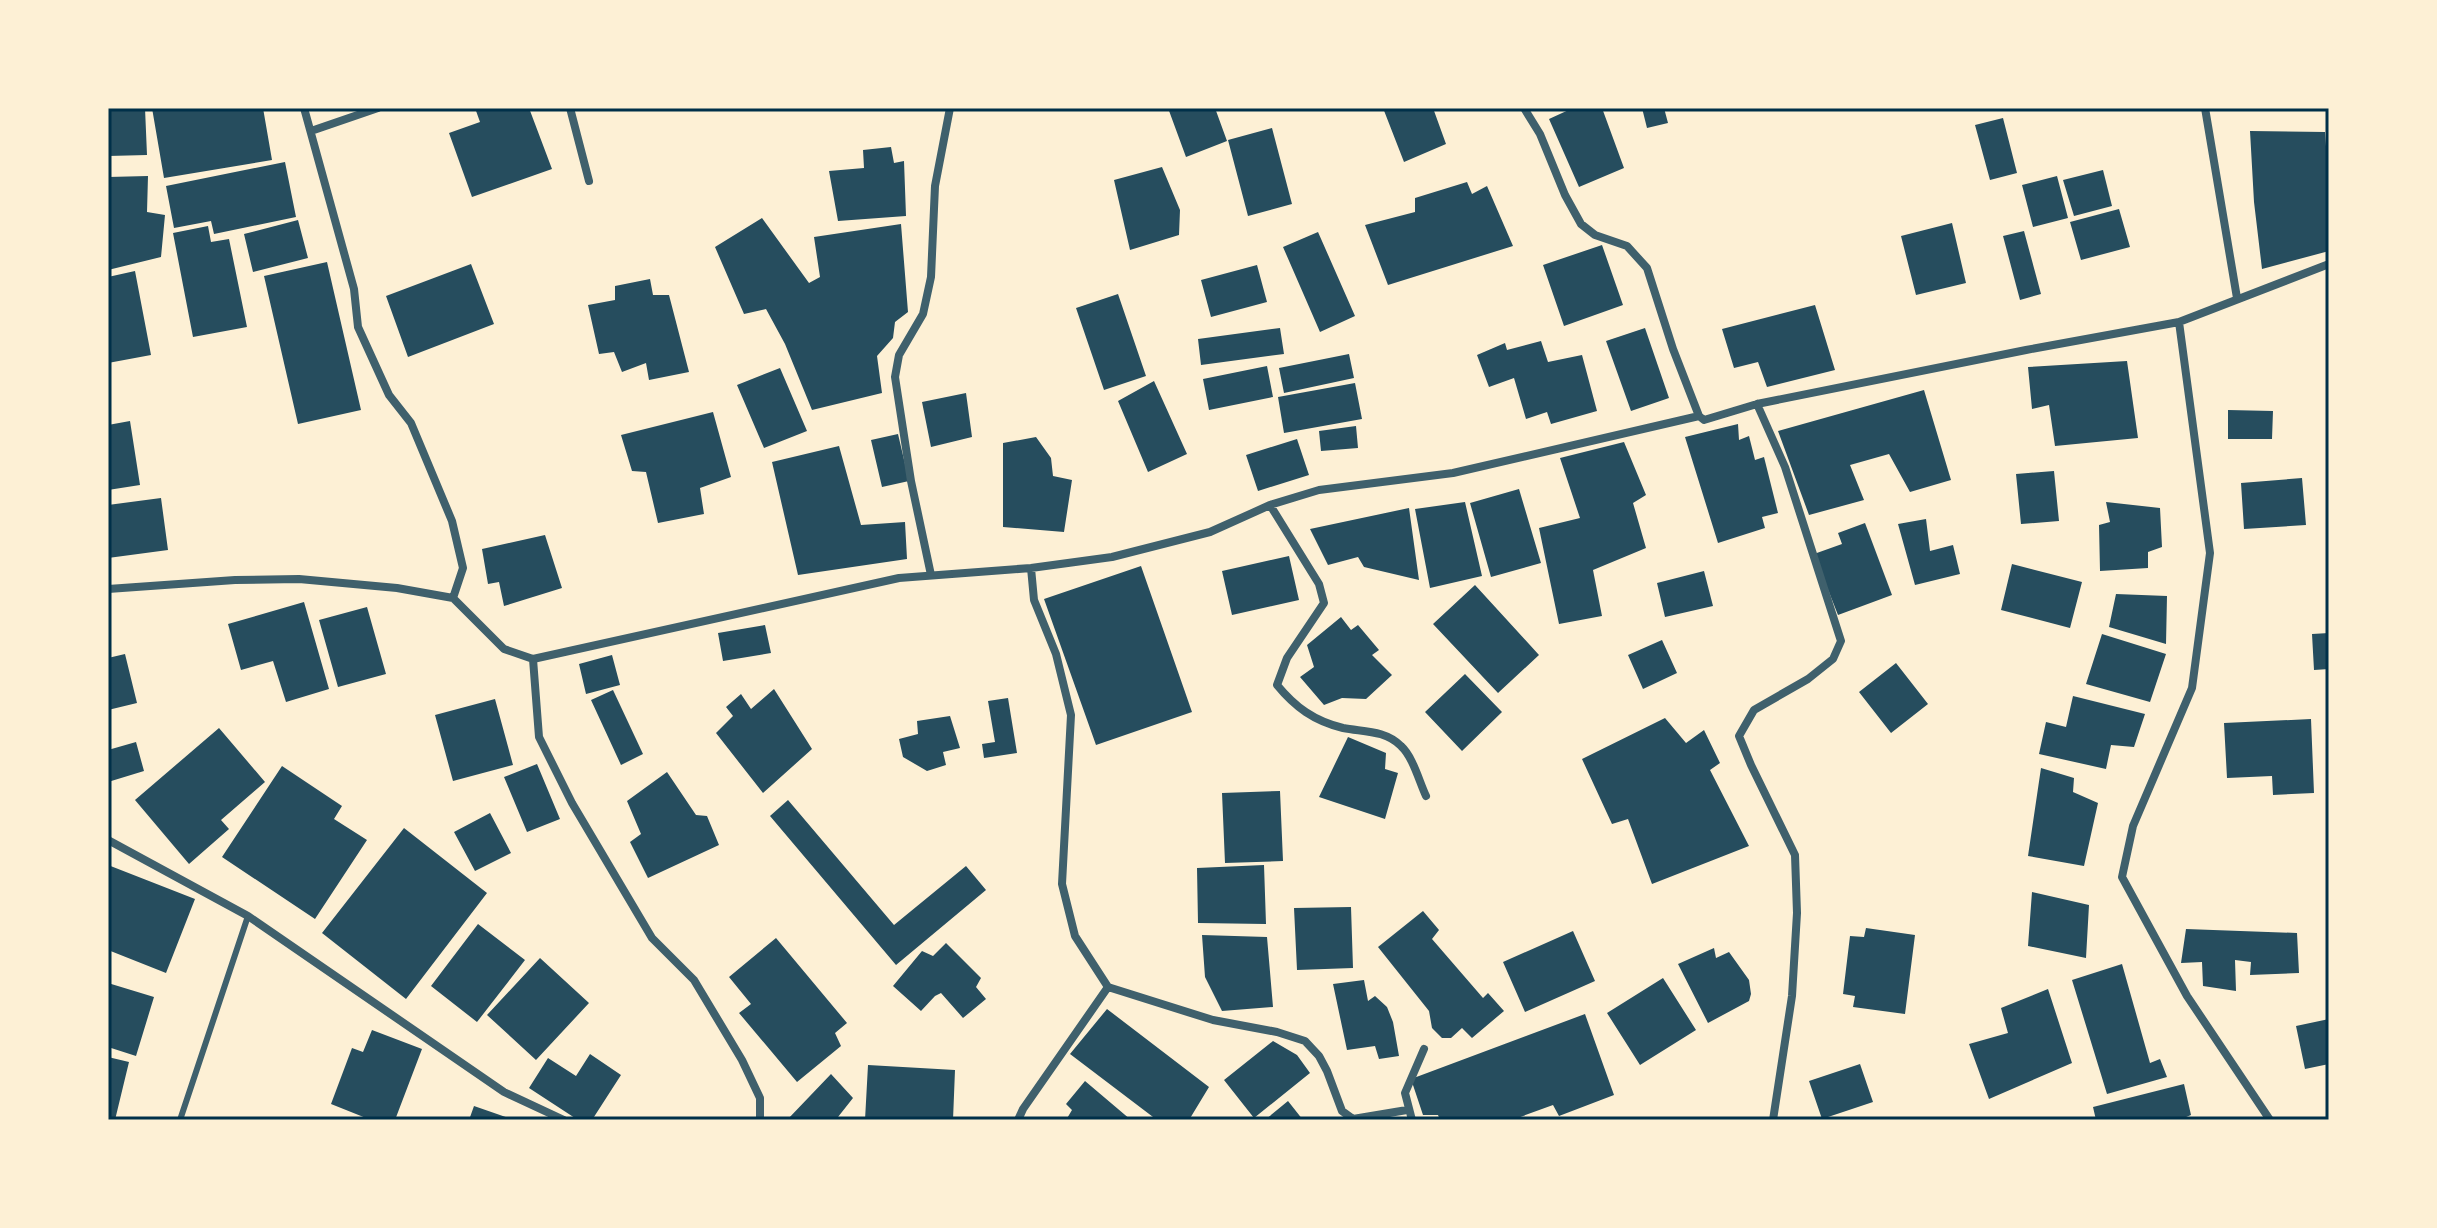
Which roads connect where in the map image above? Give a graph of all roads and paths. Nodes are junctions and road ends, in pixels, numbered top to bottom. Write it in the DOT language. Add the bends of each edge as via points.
graph roads {
  1 [pos="304,108"];
  2 [pos="378,108"];
  3 [pos="570,108"];
  4 [pos="950,108"];
  5 [pos="1524,108"];
  6 [pos="2205,108"];
  7 [pos="311,131"];
  8 [pos="589,181"];
  9 [pos="2329,264"];
  10 [pos="2237,298"];
  11 [pos="2179,322"];
  12 [pos="1757,404"];
  13 [pos="1699,416"];
  14 [pos="1270,505"];
  15 [pos="1031,568"];
  16 [pos="931,575"];
  17 [pos="108,589"];
  18 [pos="453,598"];
  19 [pos="533,659"];
  20 [pos="1426,796"];
  21 [pos="108,840"];
  22 [pos="248,916"];
  23 [pos="1108,987"];
  24 [pos="1424,1049"];
  25 [pos="1407,1110"];
  26 [pos="180,1120"];
  27 [pos="564,1120"];
  28 [pos="760,1120"];
  29 [pos="1018,1120"];
  30 [pos="1412,1120"];
  31 [pos="1773,1120"];
  32 [pos="2270,1120"];
  1 -- 7 [label="street"];
  2 -- 7 [label="street"];
  3 -- 8 [label="street"];
  4 -- 16 [label="street" via="935,186 926,302 899,355 895,377"];
  5 -- 13 [label="street" via="1581,224 1627,246 1647,268"];
  6 -- 10 [label="street"];
  7 -- 18 [label="street" via="354,289 358,327 389,395 411,423 452,521 463,568"];
  9 -- 10 [label="street"];
  10 -- 11 [label="street"];
  11 -- 12 [label="street"];
  11 -- 32 [label="street" via="2210,553 2192,688 2133,826 2122,877 2187,996"];
  12 -- 13 [label="street" via="1704,420"];
  12 -- 31 [label="street" via="1785,467 1841,641 1833,659 1808,679 1754,710 1739,736 1795,855 1792,996"];
  13 -- 14 [label="street" via="1453,473 1319,490"];
  14 -- 15 [label="street" via="1210,532 1112,557"];
  14 -- 20 [label="street" via="1319,584 1324,603 1287,658 1277,685 1293,706 1338,727 1382,732 1403,747"];
  15 -- 16 [label="street"];
  15 -- 23 [label="street" via="1034,600 1056,654 1071,715 1062,884 1075,936"];
  16 -- 19 [label="street" via="830,592"];
  17 -- 18 [label="street" via="299,579"];
  18 -- 19 [label="street" via="504,649"];
  19 -- 28 [label="street" via="539,737 652,938 694,980 742,1060 760,1098"];
  21 -- 22 [label="street"];
  22 -- 26 [label="lane"];
  22 -- 27 [label="street" via="504,1092"];
  23 -- 25 [label="street" via="1213,1020 1305,1041 1327,1071 1342,1111 1353,1119"];
  23 -- 29 [label="street"];
  24 -- 25 [label="street" via="1405,1093"];
  25 -- 30 [label="street"];
}
